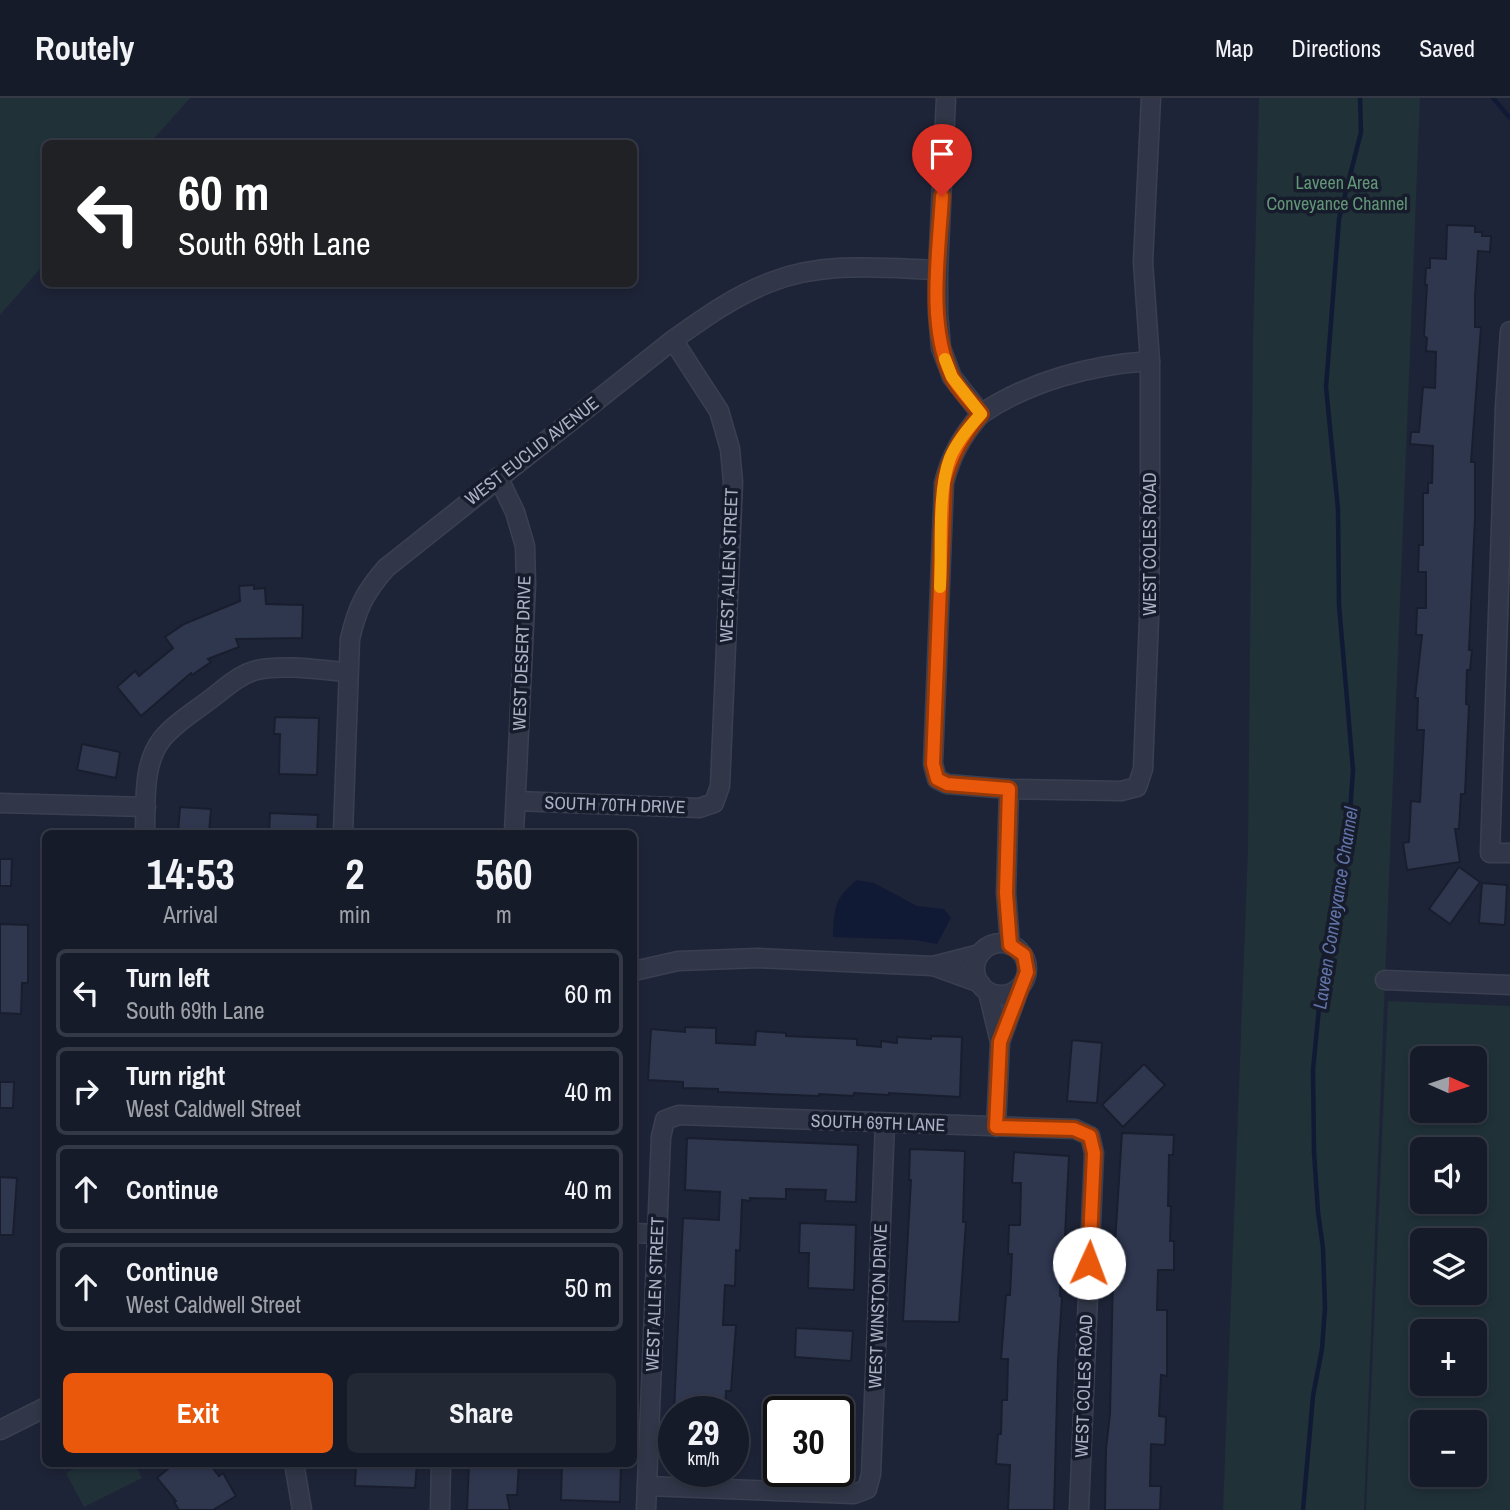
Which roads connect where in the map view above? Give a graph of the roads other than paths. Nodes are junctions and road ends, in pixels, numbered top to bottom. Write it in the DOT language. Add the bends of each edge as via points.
graph roads {
  1 [pos="946,98"];
  2 [pos="1151,98"];
  3 [pos="938,270"];
  4 [pos="1510,331"];
  5 [pos="673,340"];
  6 [pos="1150,361"];
  7 [pos="1508,407"];
  8 [pos="981,414"];
  9 [pos="498,477"];
  10 [pos="348,672"];
  11 [pos="1009,789"];
  12 [pos="516,801"];
  13 [pos="0,803"];
  14 [pos="714,803"];
  15 [pos="146,807"];
  16 [pos="145,830"];
  17 [pos="343,830"];
  18 [pos="514,830"];
  19 [pos="1510,853"];
  20 [pos="995,948"];
  21 [pos="933,966"];
  22 [pos="637,970"];
  23 [pos="1385,980"];
  24 [pos="1510,985"];
  25 [pos="984,987"];
  26 [pos="1020,987"];
  27 [pos="1000,1042"];
  28 [pos="665,1120"];
  29 [pos="885,1123"];
  30 [pos="996,1127"];
  31 [pos="1090,1136"];
  32 [pos="637,1233"];
  33 [pos="657,1234"];
  34 [pos="42,1410"];
  35 [pos="0,1430"];
  36 [pos="295,1467"];
  37 [pos="441,1467"];
  38 [pos="647,1486"];
  39 [pos="302,1510"];
  40 [pos="440,1510"];
  41 [pos="646,1510"];
  42 [pos="1079,1510"];
  1 -- 3 [label="street"];
  2 -- 6 [label="street, WEST COLES ROAD" via="1143,262"];
  3 -- 5 [label="street, WEST EUCLID AVENUE" via="855,267 799,274 743,295"];
  3 -- 8 [label="street" via="941,348 952,377"];
  4 -- 7 [label="street"];
  5 -- 9 [label="street, WEST EUCLID AVENUE"];
  5 -- 14 [label="street, WEST ALLEN STREET" via="719,411 733,482 720,786"];
  6 -- 8 [label="street" via="1086,369 1005,397"];
  6 -- 11 [label="street, WEST COLES ROAD" via="1143,769 1137,787 1121,791"];
  7 -- 19 [label="street" via="1490,853"];
  8 -- 11 [label="street, WEST COLES ROAD" via="950,458 944,483 933,764 937,779 947,784"];
  9 -- 10 [label="street, WEST EUCLID AVENUE" via="369,587 357,609"];
  9 -- 12 [label="street, WEST DESERT DRIVE" via="525,546"];
  10 -- 15 [label="street" via="272,668 237,679 161,740 149,768"];
  10 -- 17 [label="street, WEST EUCLID AVENUE"];
  11 -- 20 [label="street" via="1006,893"];
  12 -- 14 [label="street, SOUTH 70TH DRIVE" via="699,808"];
  12 -- 18 [label="street, WEST DESERT DRIVE"];
  13 -- 15 [label="street"];
  15 -- 16 [label="street"];
  20 -- 21 [label="street"];
  20 -- 25 [label="street" via="976,971"];
  20 -- 26 [label="street" via="1024,955 1027,972"];
  21 -- 22 [label="street" via="722,958"];
  21 -- 25 [label="street"];
  23 -- 24 [label="street"];
  25 -- 26 [label="street" via="1005,995"];
  25 -- 27 [label="street"];
  26 -- 27 [label="street"];
  27 -- 30 [label="street"];
  28 -- 29 [label="street, SOUTH 69TH LANE" via="679,1115"];
  28 -- 33 [label="street, WEST ALLEN STREET"];
  29 -- 30 [label="street, SOUTH 69TH LANE"];
  29 -- 38 [label="street, WEST WINSTON DRIVE" via="867,1489 854,1494"];
  30 -- 31 [label="street, SOUTH 69TH LANE" via="1074,1129"];
  31 -- 42 [label="street, WEST COLES ROAD" via="1094,1153"];
  32 -- 33 [label="street"];
  33 -- 38 [label="street, WEST ALLEN STREET"];
  34 -- 35 [label="street"];
  36 -- 39 [label="street"];
  37 -- 40 [label="street"];
  38 -- 41 [label="street, WEST ALLEN STREET"];
}
